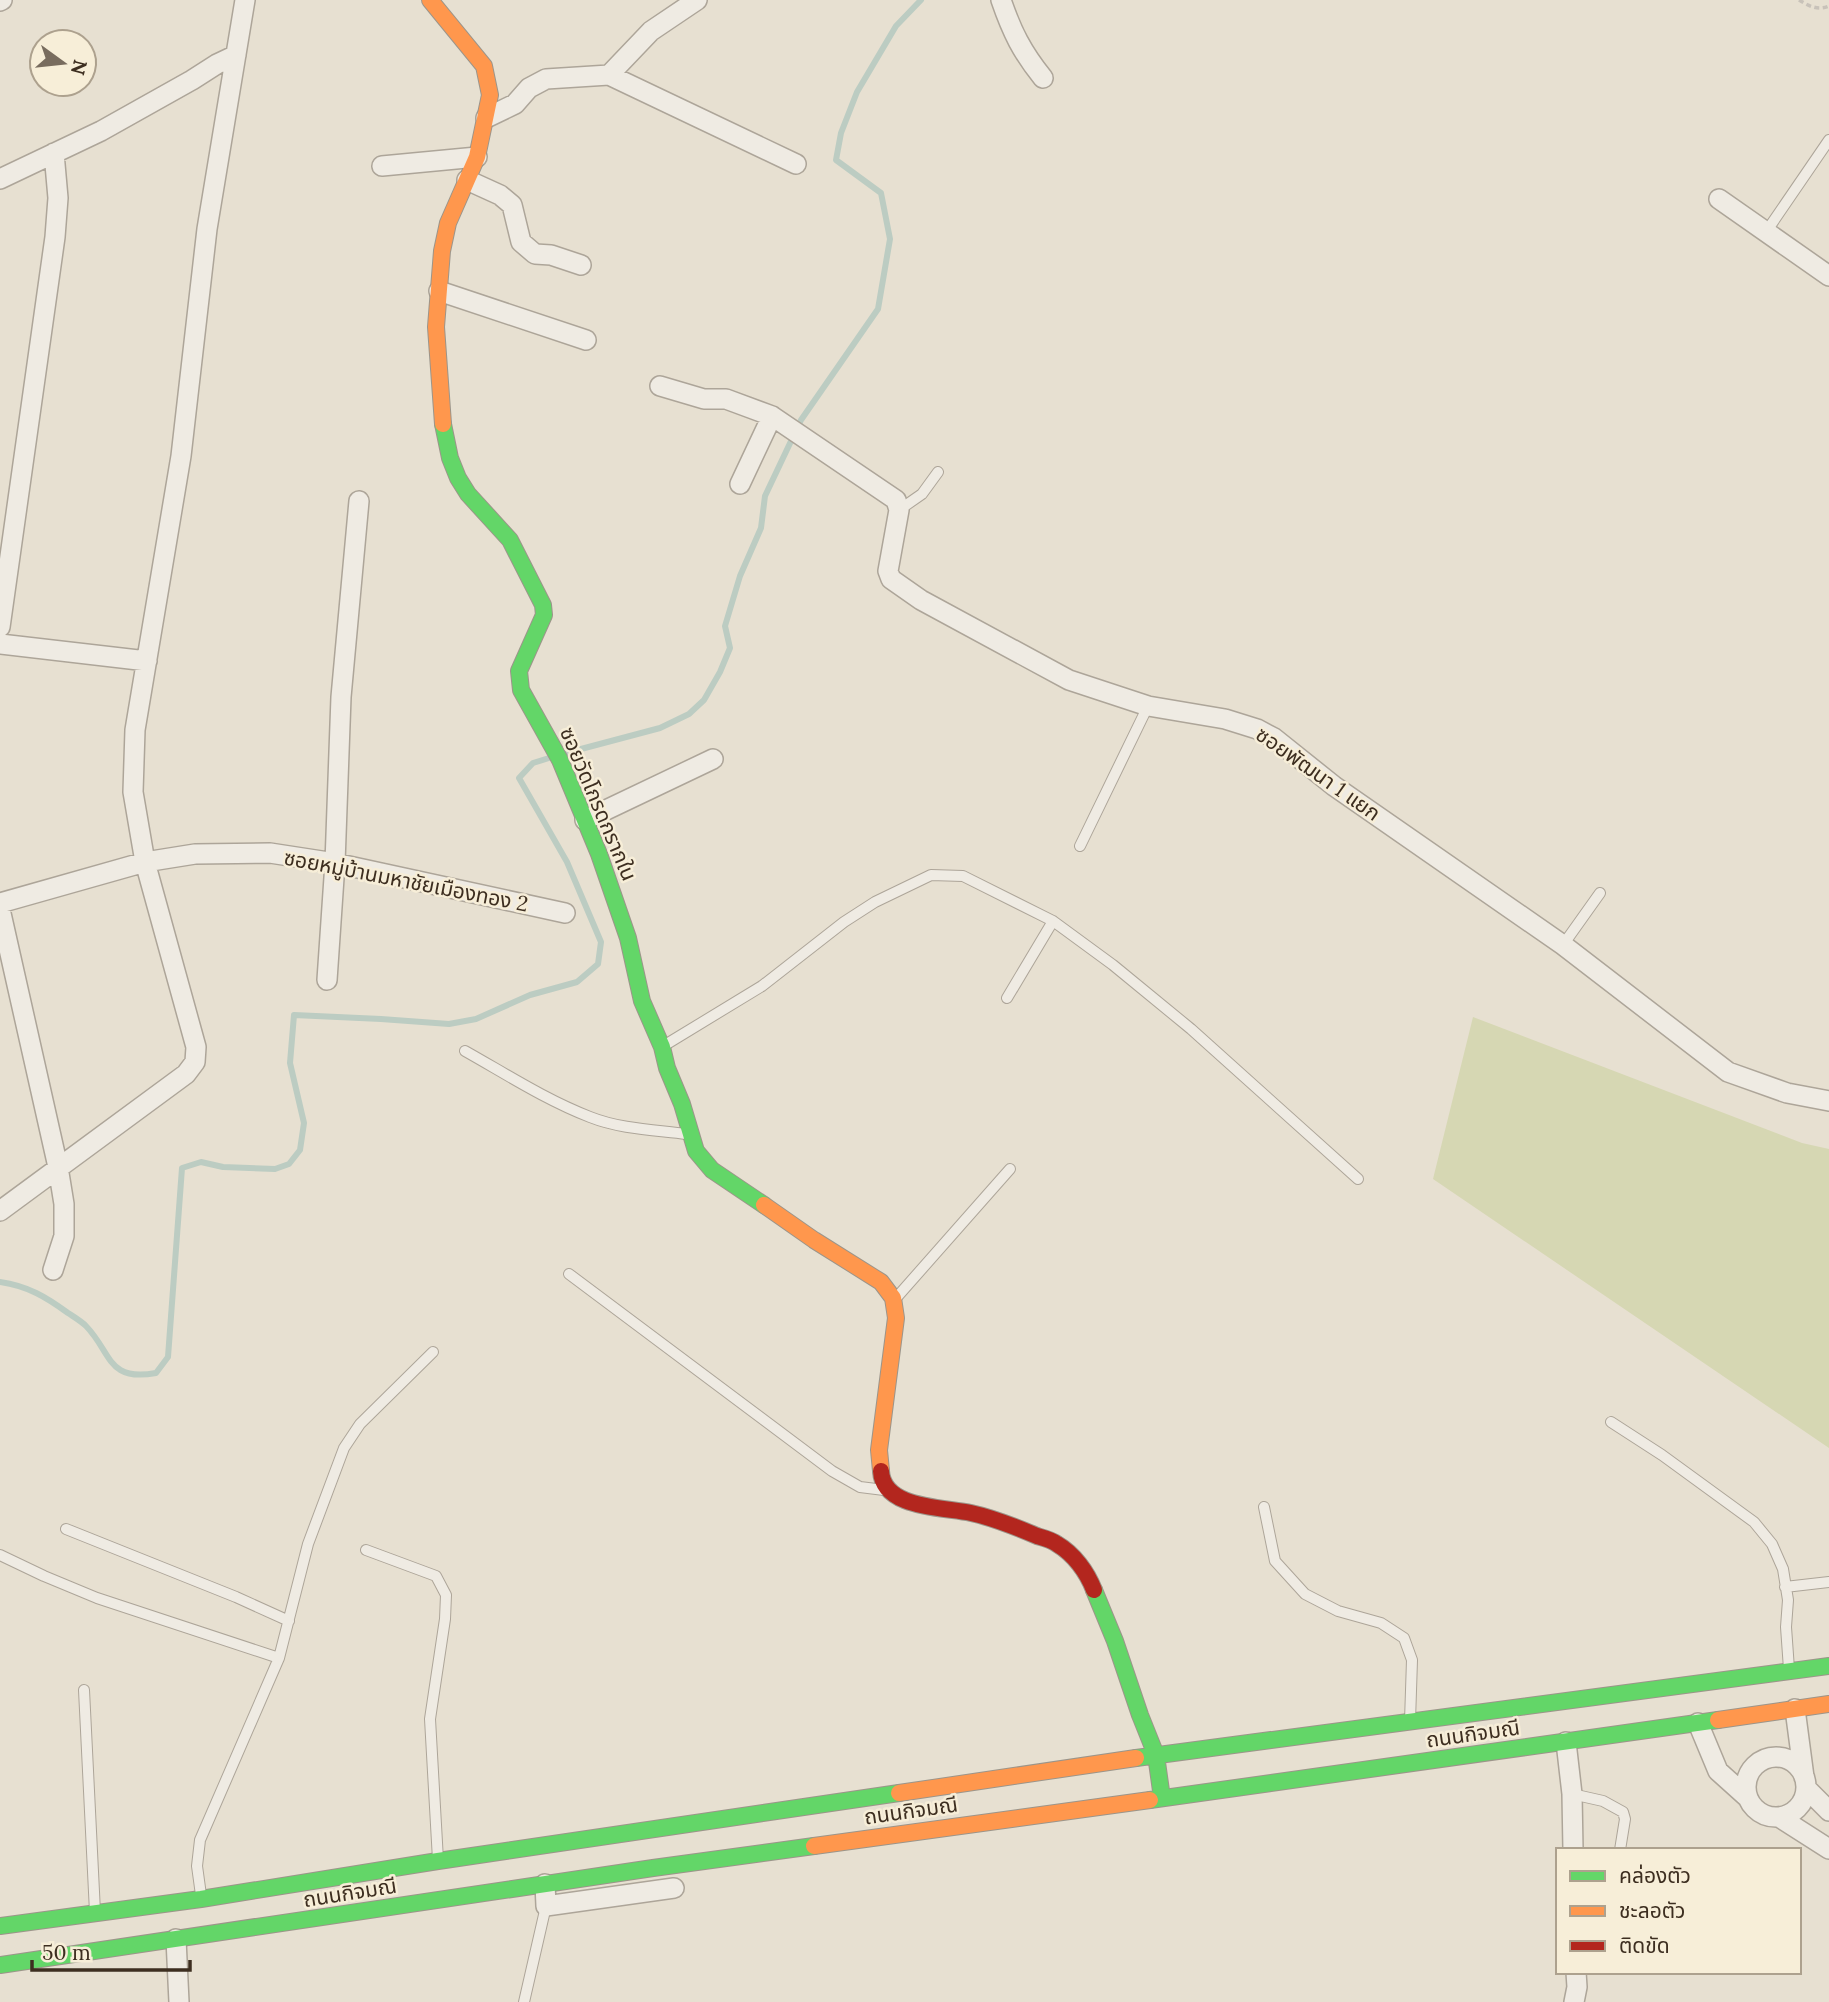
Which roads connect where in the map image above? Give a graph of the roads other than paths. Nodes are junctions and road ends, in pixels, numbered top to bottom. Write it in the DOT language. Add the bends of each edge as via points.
graph roads {
  1 [pos="245,0"];
  2 [pos="430,0"];
  3 [pos="697,0"];
  4 [pos="1001,0"];
  5 [pos="236,55"];
  6 [pos="609,75"];
  7 [pos="1043,78"];
  8 [pos="486,118"];
  9 [pos="1829,140"];
  10 [pos="54,153"];
  11 [pos="477,157"];
  12 [pos="796,164"];
  13 [pos="382,166"];
  14 [pos="0,179"];
  15 [pos="467,180"];
  16 [pos="1719,199"];
  17 [pos="1766,232"];
  18 [pos="581,265"];
  19 [pos="1829,276"];
  20 [pos="439,291"];
  21 [pos="586,340"];
  22 [pos="660,386"];
  23 [pos="772,416"];
  24 [pos="938,472"];
  25 [pos="740,484"];
  26 [pos="359,501"];
  27 [pos="899,510"];
  28 [pos="0,627"];
  29 [pos="0,644"];
  30 [pos="147,661"];
  31 [pos="1148,706"];
  32 [pos="713,759"];
  33 [pos="584,820"];
  34 [pos="1080,846"];
  35 [pos="145,862"];
  36 [pos="335,863"];
  37 [pos="1600,893"];
  38 [pos="0,903"];
  39 [pos="0,909"];
  40 [pos="565,914"];
  41 [pos="1053,921"];
  42 [pos="1563,946"];
  43 [pos="327,980"];
  44 [pos="1007,998"];
  45 [pos="662,1047"];
  46 [pos="465,1051"];
  47 [pos="1829,1101"];
  48 [pos="690,1135"];
  49 [pos="58,1167"];
  50 [pos="1010,1169"];
  51 [pos="1358,1180"];
  52 [pos="0,1211"];
  53 [pos="53,1270"];
  54 [pos="569,1274"];
  55 [pos="895,1299"];
  56 [pos="433,1352"];
  57 [pos="1611,1422"];
  58 [pos="888,1490"];
  59 [pos="1264,1507"];
  60 [pos="66,1529"];
  61 [pos="366,1550"];
  62 [pos="0,1555"];
  63 [pos="1829,1582"];
  64 [pos="1785,1587"];
  65 [pos="289,1621"];
  66 [pos="279,1658"];
  67 [pos="1829,1666"];
  68 [pos="1789,1673"];
  69 [pos="84,1690"];
  70 [pos="1829,1704"];
  71 [pos="1795,1709"];
  72 [pos="1409,1723"];
  73 [pos="1698,1723"];
  74 [pos="1566,1742"];
  75 [pos="1156,1755"];
  76 [pos="1805,1783"];
  77 [pos="1572,1794"];
  78 [pos="1162,1798"];
  79 [pos="1748,1798"];
  80 [pos="1829,1811"];
  81 [pos="1779,1817"];
  82 [pos="1573,1848"];
  83 [pos="1620,1848"];
  84 [pos="1829,1849"];
  85 [pos="438,1861"];
  86 [pos="545,1884"];
  87 [pos="674,1888"];
  88 [pos="201,1899"];
  89 [pos="547,1906"];
  90 [pos="95,1913"];
  91 [pos="0,1926"];
  92 [pos="176,1939"];
  93 [pos="0,1965"];
  94 [pos="1576,1974"];
  95 [pos="179,2002"];
  96 [pos="524,2002"];
  97 [pos="1574,2002"];
  1 -- 5 [label="street"];
  2 -- 8 [label="main road, ซอยวัดโกรดกรากใน" via="484,66 490,95"];
  3 -- 6 [label="street" via="651,31"];
  4 -- 7 [label="street" via="1024,54"];
  5 -- 10 [label="street"];
  5 -- 30 [label="street" via="207,229 181,456"];
  6 -- 8 [label="street" via="546,79 529,88 515,104"];
  6 -- 12 [label="street"];
  8 -- 11 [label="main road, ซอยวัดโกรดกรากใน"];
  9 -- 17 [label="lane"];
  10 -- 14 [label="street"];
  10 -- 28 [label="street" via="55,237"];
  11 -- 13 [label="street"];
  11 -- 15 [label="main road, ซอยวัดโกรดกรากใน"];
  15 -- 18 [label="street" via="512,205 521,242 535,254"];
  15 -- 20 [label="main road, ซอยวัดโกรดกรากใน" via="448,223"];
  16 -- 17 [label="street"];
  17 -- 19 [label="street"];
  20 -- 21 [label="street"];
  20 -- 33 [label="main road, ซอยวัดโกรดกรากใน" via="439,380 450,458 468,494 510,540 540,596 544,615 519,680"];
  22 -- 23 [label="street" via="704,399 726,399"];
  23 -- 25 [label="street"];
  23 -- 27 [label="street" via="895,500"];
  24 -- 27 [label="lane" via="922,494"];
  26 -- 36 [label="street" via="341,697"];
  27 -- 31 [label="street, ซอยพัฒนา 1 แยก" via="888,570 896,583 1069,680"];
  29 -- 30 [label="street"];
  30 -- 35 [label="street" via="135,730 133,792"];
  31 -- 34 [label="lane"];
  31 -- 42 [label="street, ซอยพัฒนา 1 แยก" via="1225,719 1274,738 1334,786"];
  32 -- 33 [label="street"];
  33 -- 45 [label="main road, ซอยวัดโกรดกรากใน" via="622,919 642,1001"];
  35 -- 36 [label="street, ซอยหมู่บ้านมหาชัยเมืองทอง 2" via="195,854 270,853"];
  35 -- 38 [label="street, ซอยหมู่บ้านมหาชัยเมืองทอง 2"];
  35 -- 49 [label="street" via="196,1048 195,1062 186,1074"];
  36 -- 40 [label="street, ซอยหมู่บ้านมหาชัยเมืองทอง 2"];
  36 -- 43 [label="street"];
  37 -- 42 [label="lane"];
  39 -- 49 [label="street"];
  41 -- 44 [label="lane"];
  41 -- 45 [label="lane" via="963,876 931,875 875,902 762,986"];
  41 -- 51 [label="lane" via="1191,1029"];
  42 -- 47 [label="street, ซอยพัฒนา 1 แยก" via="1728,1072 1787,1093"];
  45 -- 48 [label="main road, ซอยวัดโกรดกรากใน"];
  46 -- 48 [label="lane" via="591,1118"];
  48 -- 55 [label="main road, ซอยวัดโกรดกรากใน" via="712,1170 881,1282"];
  49 -- 52 [label="street"];
  49 -- 53 [label="street" via="64,1236"];
  50 -- 55 [label="lane"];
  54 -- 58 [label="lane" via="832,1471 860,1487"];
  55 -- 58 [label="main road" via="879,1450 881,1477"];
  56 -- 65 [label="lane" via="359,1423 344,1448 308,1545"];
  57 -- 64 [label="lane" via="1754,1522 1772,1544"];
  58 -- 75 [label="main road" via="914,1504 1009,1524 1058,1544 1074,1558 1089,1577 1101,1605"];
  59 -- 72 [label="lane" via="1275,1561 1305,1594 1338,1611 1381,1623 1404,1638 1412,1660"];
  60 -- 65 [label="lane"];
  61 -- 85 [label="lane" via="436,1576 446,1595 430,1719"];
  62 -- 66 [label="lane" via="97,1598"];
  63 -- 64 [label="lane"];
  64 -- 68 [label="lane"];
  65 -- 66 [label="lane"];
  66 -- 88 [label="lane" via="200,1840"];
  67 -- 68 [label="main road, ถนนกิจมณี"];
  68 -- 72 [label="main road, ถนนกิจมณี"];
  69 -- 90 [label="lane"];
  70 -- 71 [label="main road, ถนนกิจมณี"];
  71 -- 73 [label="main road, ถนนกิจมณี"];
  71 -- 76 [label="street"];
  72 -- 75 [label="main road, ถนนกิจมณี"];
  73 -- 74 [label="main road, ถนนกิจมณี"];
  73 -- 79 [label="street" via="1718,1771"];
  74 -- 77 [label="street"];
  74 -- 78 [label="main road, ถนนกิจมณี"];
  75 -- 78 [label="main road"];
  75 -- 85 [label="main road, ถนนกิจมณี"];
  76 -- 79 [label="street" via="1789,1759 1769,1757 1759,1761 1747,1778"];
  76 -- 80 [label="street"];
  76 -- 81 [label="street" via="1795,1811"];
  77 -- 82 [label="street"];
  77 -- 83 [label="lane" via="1603,1801 1623,1812"];
  78 -- 86 [label="main road, ถนนกิจมณี"];
  79 -- 81 [label="street" via="1761,1814"];
  81 -- 84 [label="street"];
  85 -- 88 [label="main road, ถนนกิจมณี"];
  86 -- 89 [label="street"];
  86 -- 92 [label="main road, ถนนกิจมณี"];
  87 -- 89 [label="street"];
  88 -- 90 [label="main road, ถนนกิจมณี"];
  89 -- 96 [label="lane"];
  90 -- 91 [label="main road, ถนนกิจมณี"];
  92 -- 93 [label="main road, ถนนกิจมณี"];
  92 -- 95 [label="street"];
  94 -- 97 [label="street"];
}
